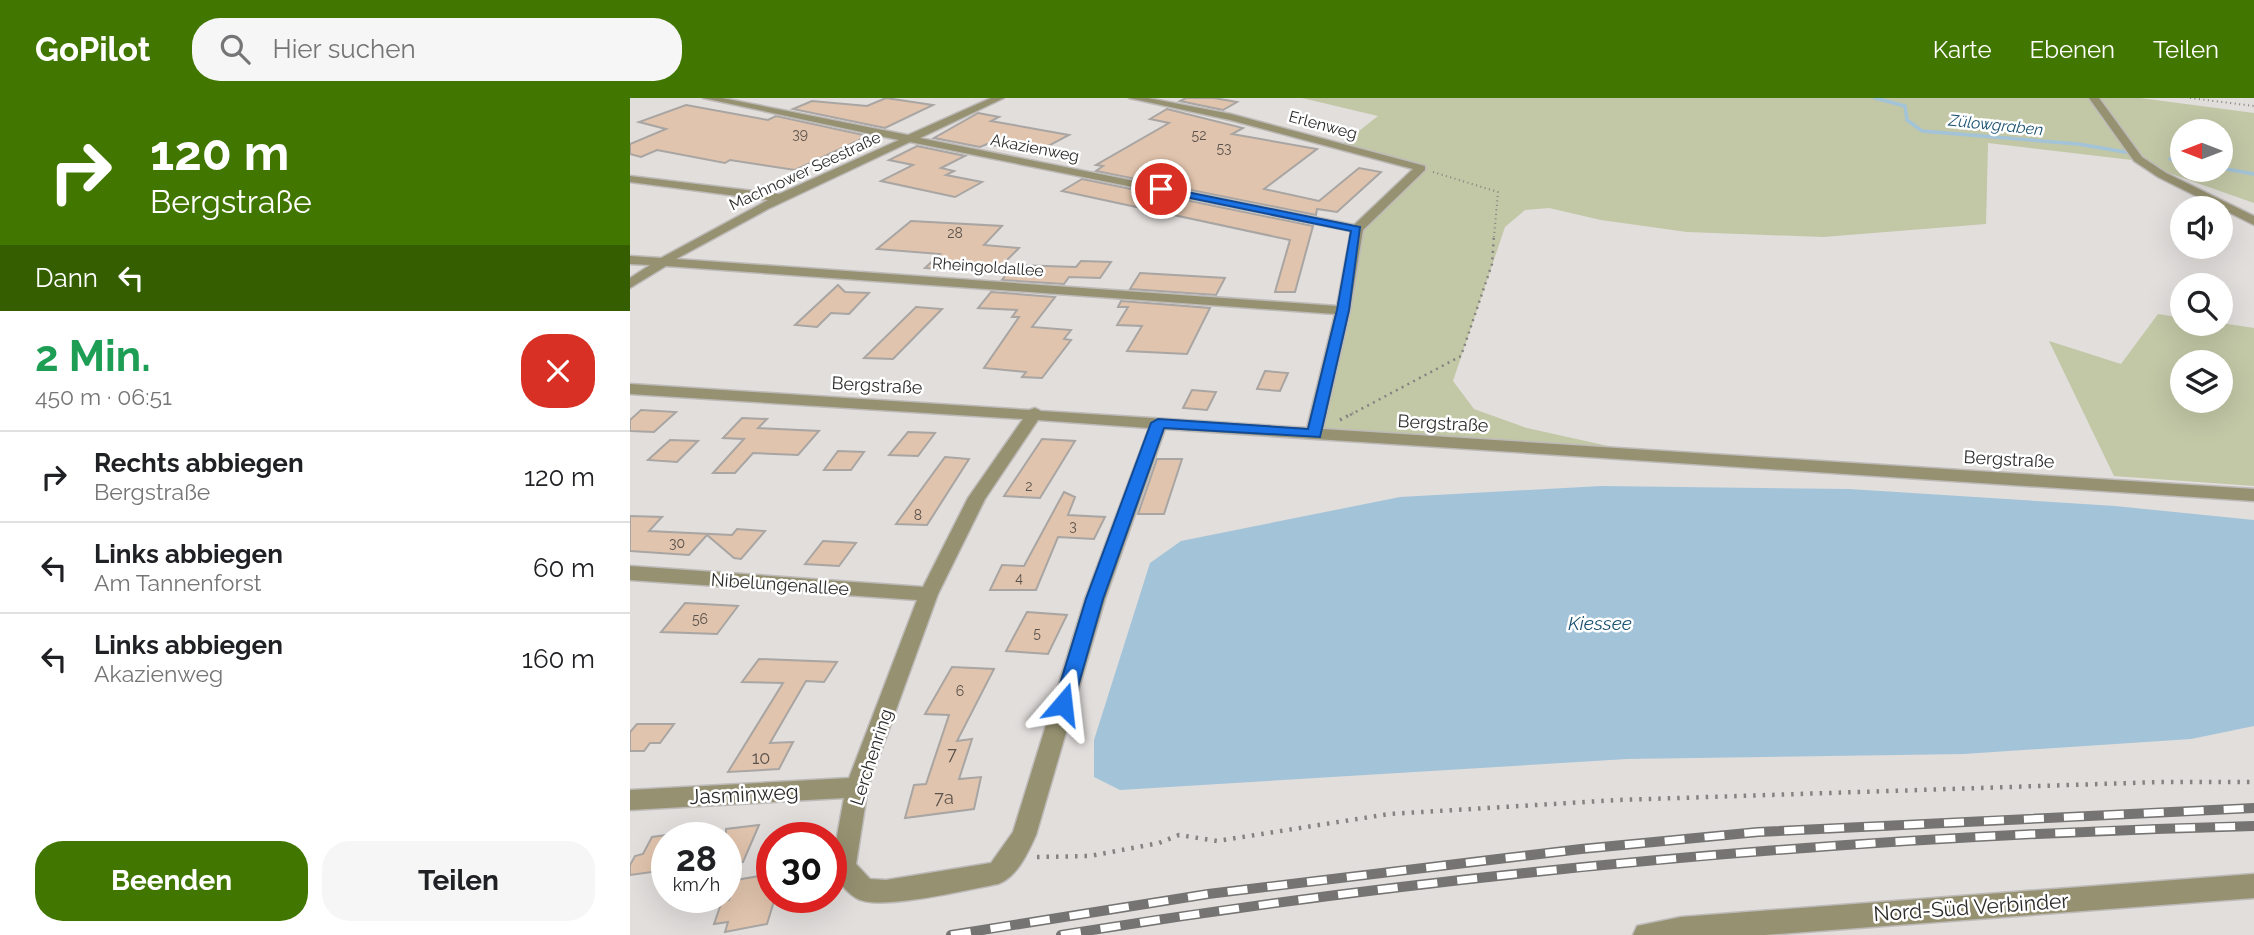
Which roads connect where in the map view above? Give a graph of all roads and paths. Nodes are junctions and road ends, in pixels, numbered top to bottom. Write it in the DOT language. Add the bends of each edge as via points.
graph roads {
  1 [pos="708,98"];
  2 [pos="999,98"];
  3 [pos="1134,98"];
  4 [pos="2094,98"];
  5 [pos="2190,98"];
  6 [pos="2254,106"];
  7 [pos="908,140"];
  8 [pos="1421,169"];
  9 [pos="630,179"];
  10 [pos="781,198"];
  11 [pos="2254,221"];
  12 [pos="1357,229"];
  13 [pos="630,260"];
  14 [pos="663,261"];
  15 [pos="630,284"];
  16 [pos="1343,310"];
  17 [pos="630,389"];
  18 [pos="1035,414"];
  19 [pos="1158,423"];
  20 [pos="1314,434"];
  21 [pos="2254,495"];
  22 [pos="630,573"];
  23 [pos="929,594"];
  24 [pos="2254,782"];
  25 [pos="857,787"];
  26 [pos="630,800"];
  27 [pos="1011,858"];
  28 [pos="2254,886"];
  29 [pos="1646,935"];
  1 -- 7 [label="street, Akazienweg"];
  2 -- 7 [label="street, Machnower Seestraße"];
  3 -- 8 [label="street, Erlenweg" via="1231,117"];
  4 -- 11 [label="street" via="2138,159 2162,176"];
  5 -- 6 [label="path"];
  7 -- 10 [label="street, Machnower Seestraße"];
  7 -- 12 [label="street, Akazienweg"];
  8 -- 12 [label="street"];
  8 -- 20 [label="path" via="1498,192 1492,264 1461,356"];
  9 -- 10 [label="street"];
  10 -- 14 [label="street, Machnower Seestraße"];
  12 -- 16 [label="street"];
  13 -- 14 [label="street, Rheingoldallee"];
  14 -- 15 [label="street, Machnower Seestraße"];
  14 -- 16 [label="street, Rheingoldallee"];
  16 -- 20 [label="street"];
  17 -- 18 [label="street, Bergstraße"];
  18 -- 19 [label="street, Bergstraße"];
  18 -- 23 [label="street, Lerchenring" via="977,498"];
  19 -- 20 [label="street, Bergstraße"];
  19 -- 27 [label="street" via="1095,599 1024,835"];
  20 -- 21 [label="street, Bergstraße"];
  22 -- 23 [label="street, Nibelungenallee"];
  23 -- 25 [label="street, Lerchenring"];
  24 -- 27 [label="path" via="1578,802 1389,814 1217,841 1179,835 1090,856"];
  25 -- 26 [label="street, Jasminweg"];
  25 -- 27 [label="street, Lerchenring" via="843,868 864,890 886,892 999,873"];
  28 -- 29 [label="street, Nord-Süd Verbinder"];
}
